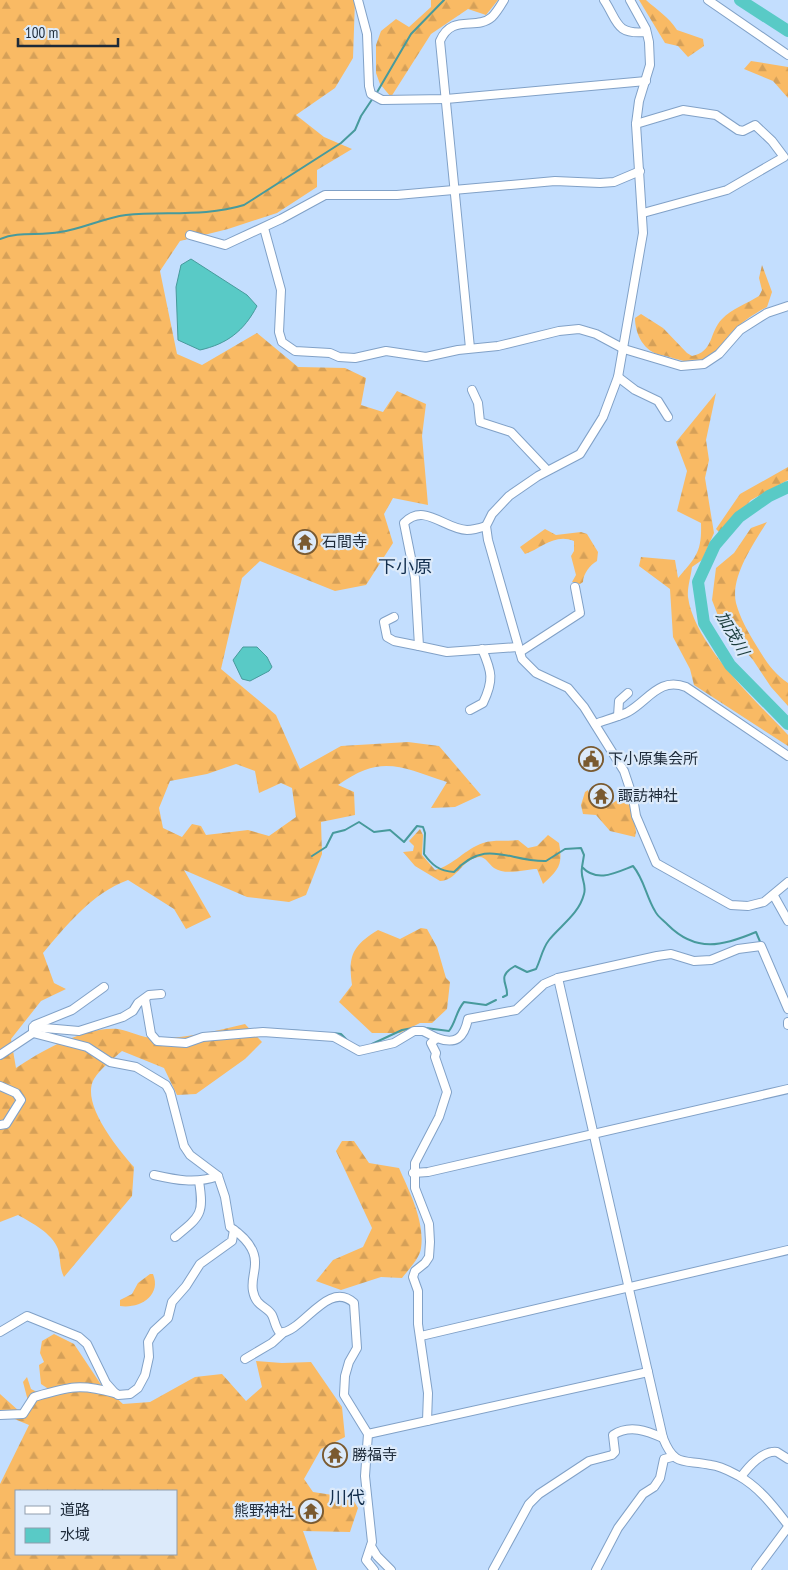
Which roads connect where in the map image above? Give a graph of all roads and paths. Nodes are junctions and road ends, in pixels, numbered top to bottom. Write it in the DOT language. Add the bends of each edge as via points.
graph roads {
  1 [pos="358,0"];
  2 [pos="504,0"];
  3 [pos="604,0"];
  4 [pos="630,0"];
  5 [pos="708,0"];
  6 [pos="646,32"];
  7 [pos="788,55"];
  8 [pos="646,81"];
  9 [pos="446,99"];
  10 [pos="636,124"];
  11 [pos="640,171"];
  12 [pos="454,189"];
  13 [pos="643,213"];
  14 [pos="264,228"];
  15 [pos="190,235"];
  16 [pos="788,306"];
  17 [pos="470,348"];
  18 [pos="624,349"];
  19 [pos="618,377"];
  20 [pos="472,390"];
  21 [pos="668,417"];
  22 [pos="547,470"];
  23 [pos="486,526"];
  24 [pos="575,587"];
  25 [pos="394,618"];
  26 [pos="419,646"];
  27 [pos="482,649"];
  28 [pos="519,649"];
  29 [pos="628,693"];
  30 [pos="470,710"];
  31 [pos="618,716"];
  32 [pos="595,724"];
  33 [pos="788,756"];
  34 [pos="788,882"];
  35 [pos="774,896"];
  36 [pos="788,921"];
  37 [pos="558,978"];
  38 [pos="104,987"];
  39 [pos="161,994"];
  40 [pos="144,999"];
  41 [pos="788,1009"];
  42 [pos="33,1030"];
  43 [pos="437,1038"];
  44 [pos="0,1055"];
  45 [pos="0,1086"];
  46 [pos="788,1088"];
  47 [pos="0,1125"];
  48 [pos="592,1136"];
  49 [pos="413,1173"];
  50 [pos="154,1175"];
  51 [pos="218,1176"];
  52 [pos="200,1180"];
  53 [pos="234,1230"];
  54 [pos="175,1237"];
  55 [pos="788,1250"];
  56 [pos="629,1289"];
  57 [pos="0,1332"];
  58 [pos="284,1332"];
  59 [pos="420,1336"];
  60 [pos="245,1359"];
  61 [pos="648,1372"];
  62 [pos="116,1394"];
  63 [pos="0,1414"];
  64 [pos="427,1420"];
  65 [pos="368,1434"];
  66 [pos="663,1438"];
  67 [pos="672,1457"];
  68 [pos="788,1459"];
  69 [pos="741,1477"];
  70 [pos="788,1526"];
  71 [pos="371,1546"];
  72 [pos="374,1570"];
  73 [pos="391,1570"];
  74 [pos="493,1570"];
  75 [pos="596,1570"];
  76 [pos="756,1570"];
  1 -- 9 [label="street" via="367,34 371,94 382,100"];
  2 -- 9 [label="street" via="492,17 482,22 462,22 443,33 440,41"];
  3 -- 6 [label="street" via="619,27 631,33"];
  4 -- 6 [label="street"];
  5 -- 7 [label="street"];
  6 -- 8 [label="street" via="650,65"];
  8 -- 9 [label="street"];
  8 -- 10 [label="street"];
  9 -- 12 [label="street"];
  10 -- 11 [label="street"];
  10 -- 13 [label="street" via="683,110 716,115 738,130 755,125 784,156 727,190"];
  11 -- 12 [label="street" via="614,182 554,181"];
  11 -- 13 [label="street"];
  12 -- 14 [label="street" via="325,195"];
  12 -- 17 [label="street"];
  13 -- 18 [label="street" via="642,240"];
  14 -- 15 [label="street" via="225,245"];
  14 -- 17 [label="street" via="281,290 279,332 287,347 295,351 355,358 386,351 426,357"];
  16 -- 18 [label="street" via="767,313 740,330 719,354 704,364 681,366"];
  17 -- 18 [label="street" via="498,346 579,329"];
  18 -- 19 [label="street"];
  19 -- 21 [label="street" via="658,401"];
  19 -- 22 [label="street" via="603,417 580,454"];
  20 -- 22 [label="street" via="478,403 480,422 511,432"];
  22 -- 23 [label="street" via="509,496 492,514"];
  23 -- 26 [label="street" via="468,530 456,528 426,514 410,517 404,523 415,578"];
  23 -- 28 [label="street"];
  24 -- 28 [label="street" via="580,613"];
  25 -- 26 [label="street" via="384,622 387,638"];
  26 -- 27 [label="street" via="447,652"];
  27 -- 28 [label="street"];
  27 -- 30 [label="street" via="490,666 492,681 483,703"];
  28 -- 32 [label="street" via="522,659 536,673 568,688"];
  29 -- 31 [label="street" via="618,701"];
  31 -- 32 [label="street"];
  31 -- 33 [label="street" via="627,713 659,687 676,684 686,687"];
  32 -- 35 [label="street" via="624,771 636,816 656,863 731,905 748,906"];
  34 -- 35 [label="street"];
  35 -- 36 [label="street"];
  37 -- 41 [label="street" via="657,956 671,954 694,961 711,960 738,949 761,946"];
  37 -- 43 [label="street" via="544,984 516,1010 468,1019 465,1033 460,1037 445,1041"];
  37 -- 48 [label="street"];
  38 -- 42 [label="street" via="72,1010"];
  39 -- 40 [label="street"];
  40 -- 42 [label="street" via="123,1017 80,1031"];
  40 -- 43 [label="street" via="150,1034 157,1041 186,1043 203,1037 263,1032 334,1037 359,1051 394,1043 414,1031 423,1031"];
  42 -- 44 [label="street"];
  42 -- 51 [label="street" via="87,1046 110,1062 136,1066 166,1085 184,1146 190,1155"];
  43 -- 49 [label="street" via="431,1043 447,1092 440,1117 415,1162"];
  45 -- 47 [label="street" via="16,1093 21,1100 6,1124"];
  46 -- 48 [label="street"];
  48 -- 49 [label="street"];
  48 -- 56 [label="street"];
  49 -- 59 [label="street" via="415,1188 429,1224 429,1257 412,1276 418,1291"];
  50 -- 52 [label="street" via="181,1181"];
  51 -- 52 [label="street"];
  51 -- 53 [label="street" via="228,1221"];
  52 -- 54 [label="street" via="202,1206 198,1216"];
  53 -- 58 [label="street" via="249,1244 255,1258 253,1292 259,1305 271,1314 280,1333"];
  53 -- 62 [label="street" via="232,1241 200,1264 172,1302 168,1318 154,1331 148,1342 145,1375 138,1388 130,1394"];
  55 -- 56 [label="street"];
  56 -- 59 [label="street"];
  56 -- 61 [label="street"];
  57 -- 62 [label="street" via="27,1316 79,1337 87,1344 106,1383"];
  58 -- 60 [label="street"];
  58 -- 65 [label="street" via="328,1300 345,1298 354,1303 357,1348 349,1362 343,1389"];
  59 -- 64 [label="street" via="428,1393"];
  61 -- 64 [label="street"];
  61 -- 66 [label="street"];
  62 -- 63 [label="street" via="82,1386 67,1388 34,1396 23,1414"];
  64 -- 65 [label="street"];
  65 -- 71 [label="street" via="365,1476"];
  66 -- 67 [label="street"];
  66 -- 74 [label="street" via="641,1429 628,1429 613,1435 615,1452 612,1455 596,1458 577,1468 529,1504"];
  67 -- 69 [label="street" via="689,1463 711,1464"];
  67 -- 75 [label="street" via="664,1459 660,1478 643,1494 618,1528"];
  68 -- 69 [label="street" via="777,1452 766,1454"];
  69 -- 70 [label="street" via="763,1494"];
  70 -- 76 [label="street"];
  71 -- 72 [label="street" via="366,1560"];
  71 -- 73 [label="street" via="376,1556"];
}
